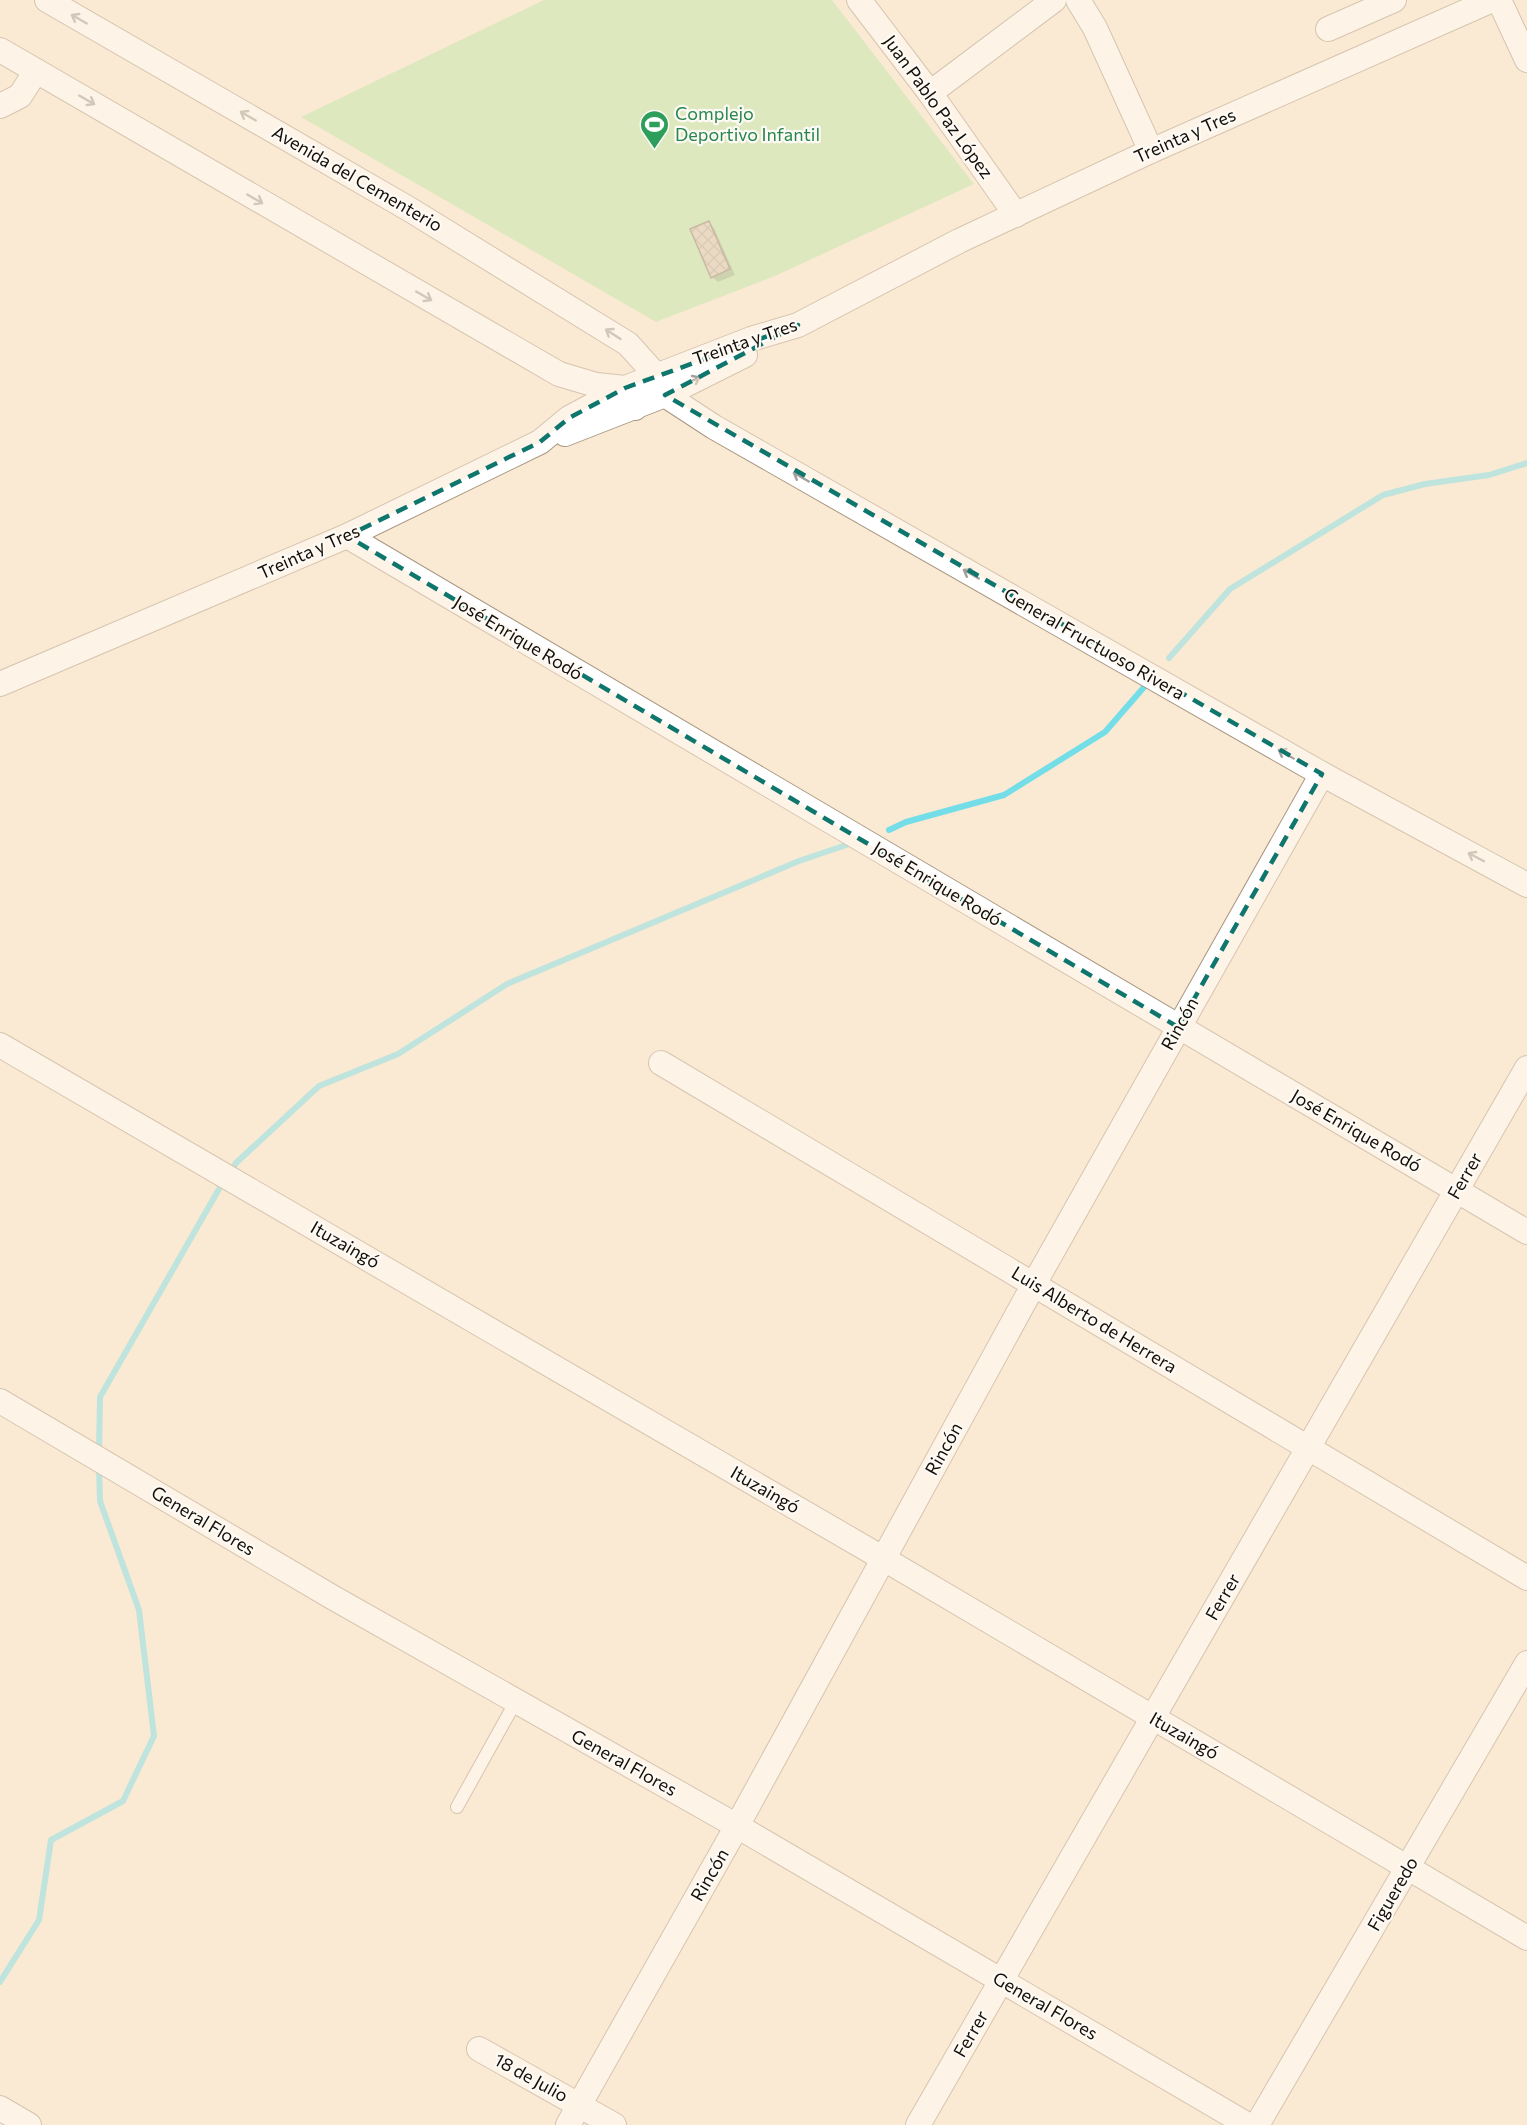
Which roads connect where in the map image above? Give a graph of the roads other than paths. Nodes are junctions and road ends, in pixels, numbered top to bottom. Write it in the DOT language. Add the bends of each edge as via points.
graph roads {
  1 [pos="46,0"];
  2 [pos="859,0"];
  3 [pos="1054,0"];
  4 [pos="1078,0"];
  5 [pos="1394,0"];
  6 [pos="1491,0"];
  7 [pos="1328,29"];
  8 [pos="0,50"];
  9 [pos="1527,60"];
  10 [pos="36,71"];
  11 [pos="930,93"];
  12 [pos="0,106"];
  13 [pos="1151,151"];
  14 [pos="1016,215"];
  15 [pos="660,385"];
  16 [pos="630,398"];
  17 [pos="346,536"];
  18 [pos="0,684"];
  19 [pos="1322,774"];
  20 [pos="1527,885"];
  21 [pos="1178,1027"];
  22 [pos="0,1045"];
  23 [pos="661,1063"];
  24 [pos="1527,1068"];
  25 [pos="1457,1190"];
  26 [pos="1527,1232"];
  27 [pos="1034,1284"];
  28 [pos="0,1401"];
  29 [pos="1308,1447"];
  30 [pos="884,1559"];
  31 [pos="1527,1578"];
  32 [pos="1527,1663"];
  33 [pos="516,1701"];
  34 [pos="1153,1718"];
  35 [pos="457,1807"];
  36 [pos="737,1826"];
  37 [pos="1409,1868"];
  38 [pos="1527,1938"];
  39 [pos="1002,1982"];
  40 [pos="479,2049"];
  41 [pos="0,2108"];
  42 [pos="574,2115"];
  43 [pos="29,2125"];
  44 [pos="614,2125"];
  45 [pos="918,2125"];
  46 [pos="1248,2125"];
  47 [pos="1257,2125"];
  15 -- 1 [label="street, Avenida del Cementerio, one-way" via="628,344 583,315 409,209"];
  2 -- 11 [label="street, Juan Pablo Paz López"];
  3 -- 11 [label="street"];
  4 -- 13 [label="street" via="1095,28"];
  5 -- 7 [label="street"];
  6 -- 9 [label="street"];
  6 -- 13 [label="street, Treinta y Tres"];
  8 -- 10 [label="street"];
  10 -- 12 [label="street" via="20,96"];
  10 -- 16 [label="street, one-way" via="559,374"];
  11 -- 14 [label="street, Juan Pablo Paz López"];
  13 -- 14 [label="street, Treinta y Tres"];
  14 -- 15 [label="street, Treinta y Tres" via="798,325 751,339"];
  15 -- 16 [label="street, Treinta y Tres"];
  19 -- 15 [label="street, General Fructuoso Rivera, one-way" via="714,427"];
  16 -- 17 [label="street, Treinta y Tres" via="569,418 540,442"];
  17 -- 18 [label="street, Treinta y Tres"];
  17 -- 21 [label="street, José Enrique Rodó"];
  20 -- 19 [label="street, General Fructuoso Rivera, one-way"];
  19 -- 21 [label="street, Rincón"];
  21 -- 25 [label="street, José Enrique Rodó"];
  21 -- 27 [label="street, Rincón"];
  22 -- 30 [label="street, Ituzaingó"];
  23 -- 27 [label="street, Luis Alberto de Herrera"];
  24 -- 25 [label="street, Ferrer"];
  25 -- 26 [label="street, José Enrique Rodó"];
  25 -- 29 [label="street, Ferrer"];
  27 -- 29 [label="street, Luis Alberto de Herrera"];
  27 -- 30 [label="street, Rincón"];
  28 -- 33 [label="street, General Flores" via="332,1598"];
  29 -- 31 [label="street, Luis Alberto de Herrera"];
  29 -- 34 [label="street, Ferrer"];
  30 -- 34 [label="street, Ituzaingó"];
  30 -- 36 [label="street, Rincón"];
  32 -- 37 [label="street, Figueredo"];
  33 -- 35 [label="lane"];
  33 -- 36 [label="street, General Flores"];
  34 -- 37 [label="street, Ituzaingó"];
  34 -- 39 [label="street, Ferrer"];
  36 -- 39 [label="street, General Flores"];
  36 -- 42 [label="street, Rincón"];
  37 -- 38 [label="street, Ituzaingó"];
  37 -- 47 [label="street, Figueredo"];
  39 -- 45 [label="street, Ferrer"];
  39 -- 46 [label="street, General Flores"];
  40 -- 42 [label="street, 18 de Julio"];
  41 -- 43 [label="street"];
  42 -- 44 [label="street, 18 de Julio"];
}
